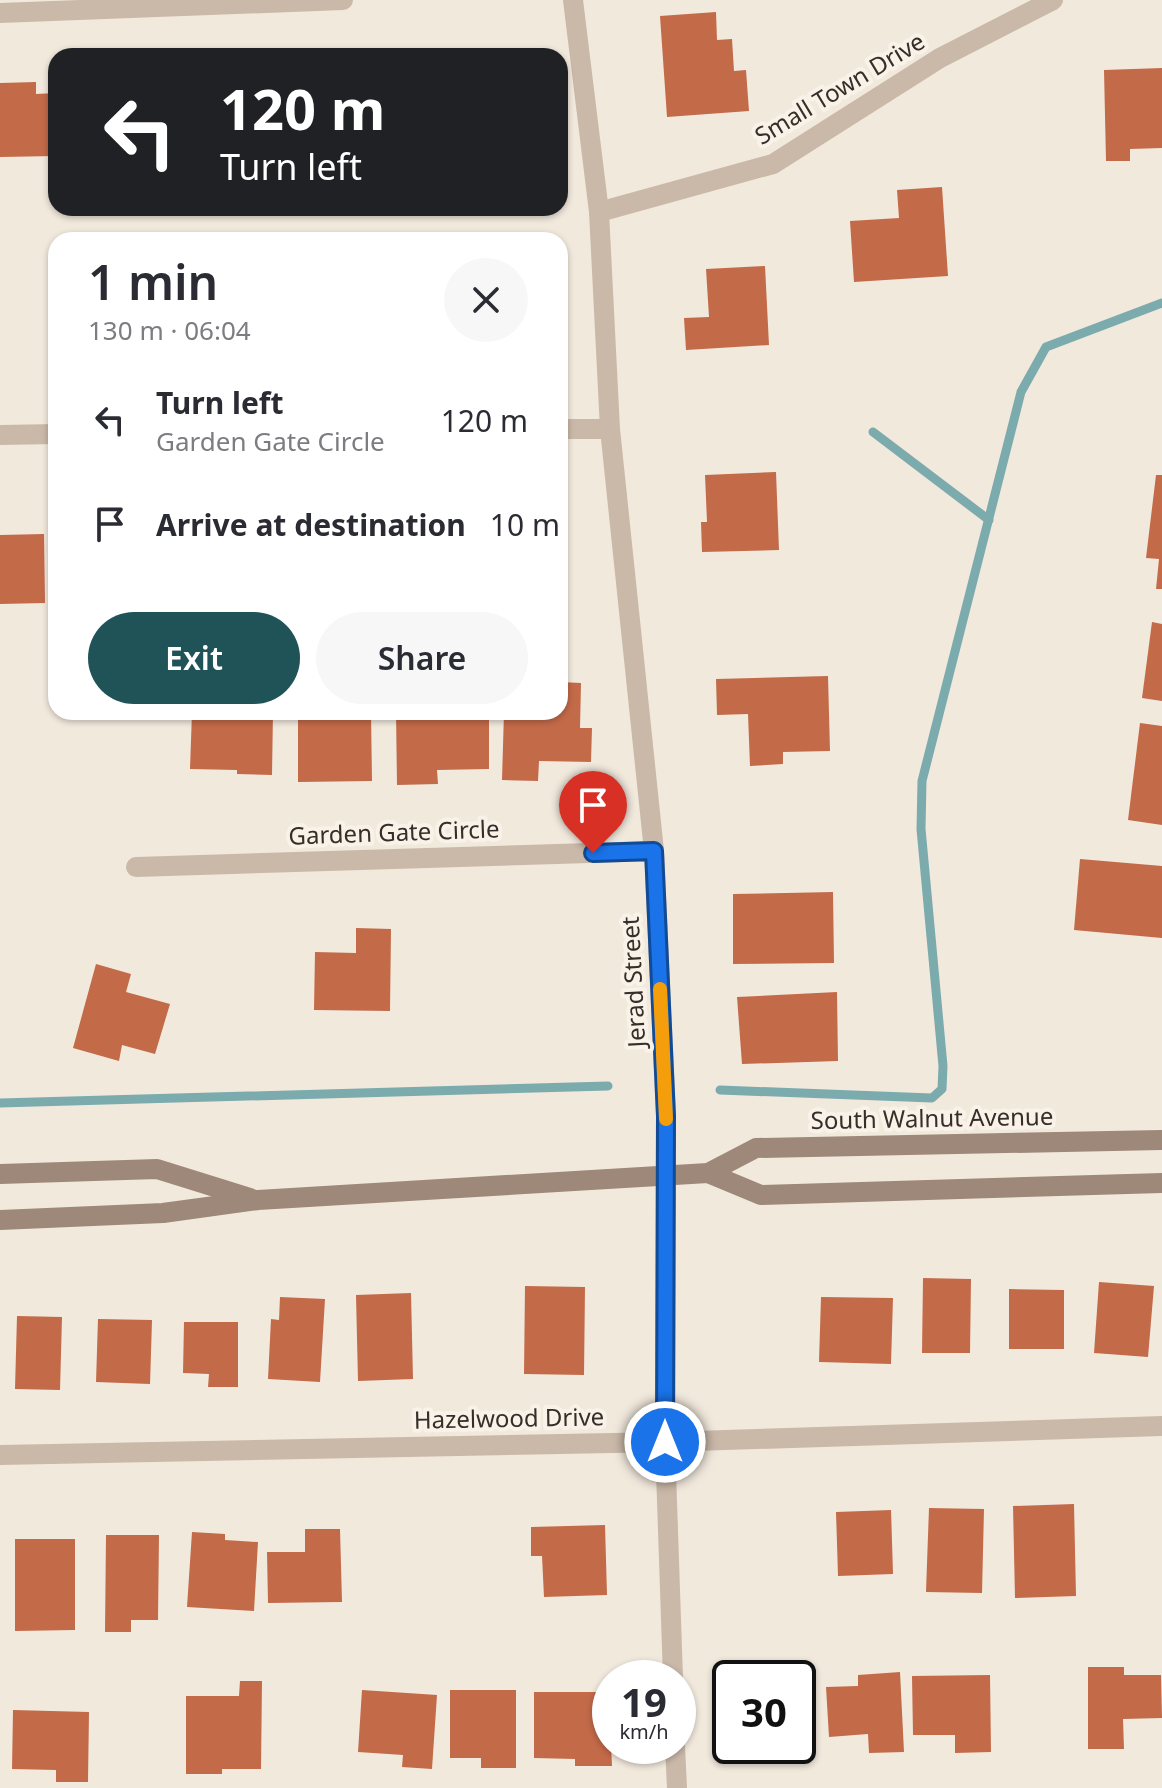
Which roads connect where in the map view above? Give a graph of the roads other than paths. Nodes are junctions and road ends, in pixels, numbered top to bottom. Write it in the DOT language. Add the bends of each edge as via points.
graph roads {
  1 [pos="343,0"];
  2 [pos="573,0"];
  3 [pos="1046,1"];
  4 [pos="0,13"];
  5 [pos="599,212"];
  6 [pos="568,429"];
  7 [pos="610,429"];
  8 [pos="48,434"];
  9 [pos="0,435"];
  10 [pos="654,851"];
  11 [pos="136,867"];
  12 [pos="1162,1140"];
  13 [pos="708,1173"];
  14 [pos="0,1174"];
  15 [pos="665,1177"];
  16 [pos="1162,1183"];
  17 [pos="258,1200"];
  18 [pos="0,1220"];
  19 [pos="1162,1426"];
  20 [pos="665,1442"];
  21 [pos="0,1455"];
  22 [pos="672,1660"];
  23 [pos="676,1764"];
  24 [pos="677,1788"];
  1 -- 4 [label="street"];
  2 -- 5 [label="street, Jerad Street"];
  3 -- 5 [label="street, Small Town Drive" via="940,58 773,164"];
  5 -- 7 [label="street, Jerad Street"];
  6 -- 7 [label="street"];
  7 -- 10 [label="street, Jerad Street"];
  8 -- 9 [label="street"];
  10 -- 11 [label="street, Garden Gate Circle"];
  10 -- 15 [label="street, Jerad Street"];
  12 -- 13 [label="street, South Walnut Avenue" via="756,1148"];
  13 -- 15 [label="street, South Walnut Avenue"];
  13 -- 16 [label="street, South Walnut Avenue" via="761,1195"];
  14 -- 17 [label="street, South Walnut Avenue" via="157,1169"];
  15 -- 17 [label="street, South Walnut Avenue"];
  15 -- 20 [label="street, Jerad Street"];
  17 -- 18 [label="street, South Walnut Avenue" via="163,1213"];
  19 -- 20 [label="street, Hazelwood Drive"];
  20 -- 21 [label="street, Hazelwood Drive"];
  20 -- 22 [label="street, Jerad Street"];
  23 -- 24 [label="street"];
}
